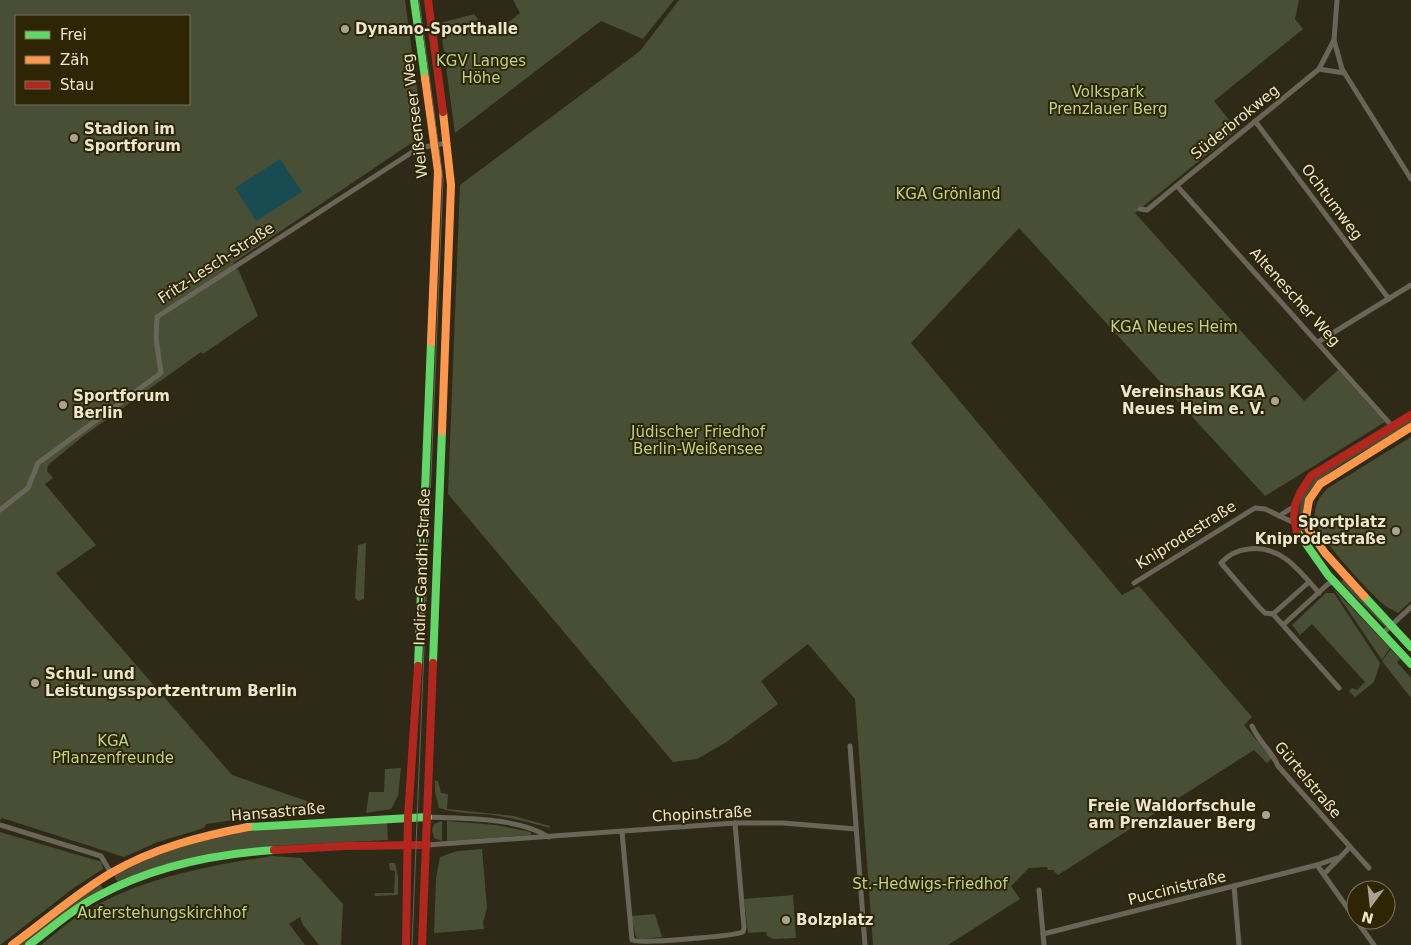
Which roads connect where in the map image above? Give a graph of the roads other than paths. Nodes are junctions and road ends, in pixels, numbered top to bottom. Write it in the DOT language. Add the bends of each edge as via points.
graph roads {
  1 [pos="414,0"];
  2 [pos="428,0"];
  3 [pos="1337,0"];
  4 [pos="1334,40"];
  5 [pos="434,45"];
  6 [pos="421,47"];
  7 [pos="1320,69"];
  8 [pos="1344,73"];
  9 [pos="1255,121"];
  10 [pos="448,143"];
  11 [pos="434,145"];
  12 [pos="1411,180"];
  13 [pos="1177,186"];
  14 [pos="451,191"];
  15 [pos="437,200"];
  16 [pos="1140,209"];
  17 [pos="1411,285"];
  18 [pos="1389,299"];
  19 [pos="1318,342"];
  20 [pos="1411,415"];
  21 [pos="1392,426"];
  22 [pos="1411,427"];
  23 [pos="1295,506"];
  24 [pos="0,510"];
  25 [pos="1279,516"];
  26 [pos="1295,524"];
  27 [pos="1308,530"];
  28 [pos="1336,581"];
  29 [pos="1309,582"];
  30 [pos="1134,583"];
  31 [pos="1319,592"];
  32 [pos="1411,607"];
  33 [pos="1273,614"];
  34 [pos="1283,625"];
  35 [pos="1391,626"];
  36 [pos="1383,634"];
  37 [pos="1411,647"];
  38 [pos="1411,664"];
  39 [pos="1339,688"];
  40 [pos="416,704"];
  41 [pos="430,704"];
  42 [pos="1252,726"];
  43 [pos="850,746"];
  44 [pos="428,816"];
  45 [pos="408,817"];
  46 [pos="735,823"];
  47 [pos="0,826"];
  48 [pos="856,829"];
  49 [pos="622,832"];
  50 [pos="550,837"];
  51 [pos="408,845"];
  52 [pos="427,845"];
  53 [pos="1350,847"];
  54 [pos="1337,858"];
  55 [pos="1317,865"];
  56 [pos="1369,868"];
  57 [pos="112,873"];
  58 [pos="1324,874"];
  59 [pos="1234,886"];
  60 [pos="1039,890"];
  61 [pos="1346,906"];
  62 [pos="1363,930"];
  63 [pos="1043,934"];
  64 [pos="12,945"];
  65 [pos="29,945"];
  66 [pos="406,945"];
  67 [pos="422,945"];
  68 [pos="864,945"];
  69 [pos="1044,945"];
  70 [pos="1238,945"];
  71 [pos="1374,945"];
  1 -- 6 [label="main road, Weißenseer Weg"];
  2 -- 5 [label="main road, Weißenseer Weg"];
  3 -- 4 [label="street"];
  4 -- 7 [label="street, Süderbrokweg"];
  4 -- 8 [label="street"];
  5 -- 6 [label="main road"];
  5 -- 10 [label="main road, Weißenseer Weg"];
  6 -- 11 [label="main road, Weißenseer Weg"];
  7 -- 8 [label="street"];
  7 -- 9 [label="street, Süderbrokweg"];
  8 -- 12 [label="street"];
  9 -- 13 [label="street, Süderbrokweg"];
  9 -- 18 [label="street, Ochtumweg"];
  10 -- 11 [label="street, Fritz-Lesch-Straße"];
  10 -- 14 [label="main road, Weißenseer Weg"];
  11 -- 15 [label="main road, Weißenseer Weg" via="438,171"];
  11 -- 24 [label="street, Fritz-Lesch-Straße" via="414,151 157,317 161,373 38,464 28,488"];
  13 -- 16 [label="street, Süderbrokweg" via="1147,210"];
  13 -- 19 [label="street, Altenescher Weg"];
  14 -- 41 [label="main road, Indira-Gandhi-Straße"];
  15 -- 40 [label="main road, Indira-Gandhi-Straße"];
  17 -- 18 [label="street"];
  18 -- 19 [label="street"];
  19 -- 21 [label="street, Altenescher Weg"];
  20 -- 21 [label="main road"];
  21 -- 23 [label="main road" via="1311,476 1302,487"];
  22 -- 27 [label="main road" via="1320,484 1307,509"];
  23 -- 25 [label="street"];
  23 -- 26 [label="main road"];
  25 -- 26 [label="street, Kniprodestraße"];
  25 -- 30 [label="street, Kniprodestraße" via="1265,508 1255,508"];
  26 -- 27 [label="street, Kniprodestraße"];
  26 -- 28 [label="main road" via="1312,555"];
  27 -- 35 [label="main road"];
  28 -- 31 [label="street"];
  28 -- 36 [label="main road"];
  29 -- 31 [label="street"];
  29 -- 33 [label="street"];
  29 -- 33 [label="street" via="1287,559 1263,548 1244,549 1223,561 1223,566 1259,607 1265,613"];
  31 -- 34 [label="street"];
  32 -- 35 [label="street"];
  33 -- 34 [label="street"];
  34 -- 39 [label="street"];
  35 -- 36 [label="street"];
  35 -- 37 [label="main road"];
  36 -- 38 [label="main road"];
  40 -- 41 [label="main road"];
  40 -- 45 [label="main road, Indira-Gandhi-Straße"];
  41 -- 44 [label="main road, Indira-Gandhi-Straße"];
  42 -- 53 [label="street, Gürtelstraße" via="1278,766"];
  43 -- 48 [label="street"];
  44 -- 45 [label="main road, Hansastraße"];
  44 -- 50 [label="street, Chopinstraße" via="502,822"];
  44 -- 52 [label="main road, Indira-Gandhi-Straße"];
  45 -- 51 [label="main road, Indira-Gandhi-Straße"];
  45 -- 57 [label="main road, Hansastraße" via="228,829 165,848"];
  46 -- 48 [label="street, Chopinstraße"];
  46 -- 49 [label="street, Chopinstraße"];
  46 -- 49 [label="street" via="744,928 738,934 632,940"];
  47 -- 57 [label="street" via="101,856"];
  48 -- 68 [label="street"];
  49 -- 50 [label="street, Chopinstraße"];
  50 -- 52 [label="street, Chopinstraße"];
  51 -- 52 [label="main road"];
  51 -- 65 [label="main road" via="247,852 180,867 106,892 75,910"];
  51 -- 66 [label="main road, Indira-Gandhi-Straße"];
  52 -- 67 [label="main road, Indira-Gandhi-Straße"];
  53 -- 54 [label="street"];
  53 -- 56 [label="street, Gürtelstraße"];
  54 -- 55 [label="street"];
  54 -- 58 [label="street"];
  55 -- 58 [label="street"];
  55 -- 59 [label="street, Puccinistraße"];
  57 -- 64 [label="main road, Hansastraße"];
  58 -- 61 [label="street"];
  59 -- 63 [label="street, Puccinistraße"];
  59 -- 70 [label="street"];
  60 -- 63 [label="street"];
  62 -- 71 [label="street"];
  63 -- 69 [label="street"];
}
